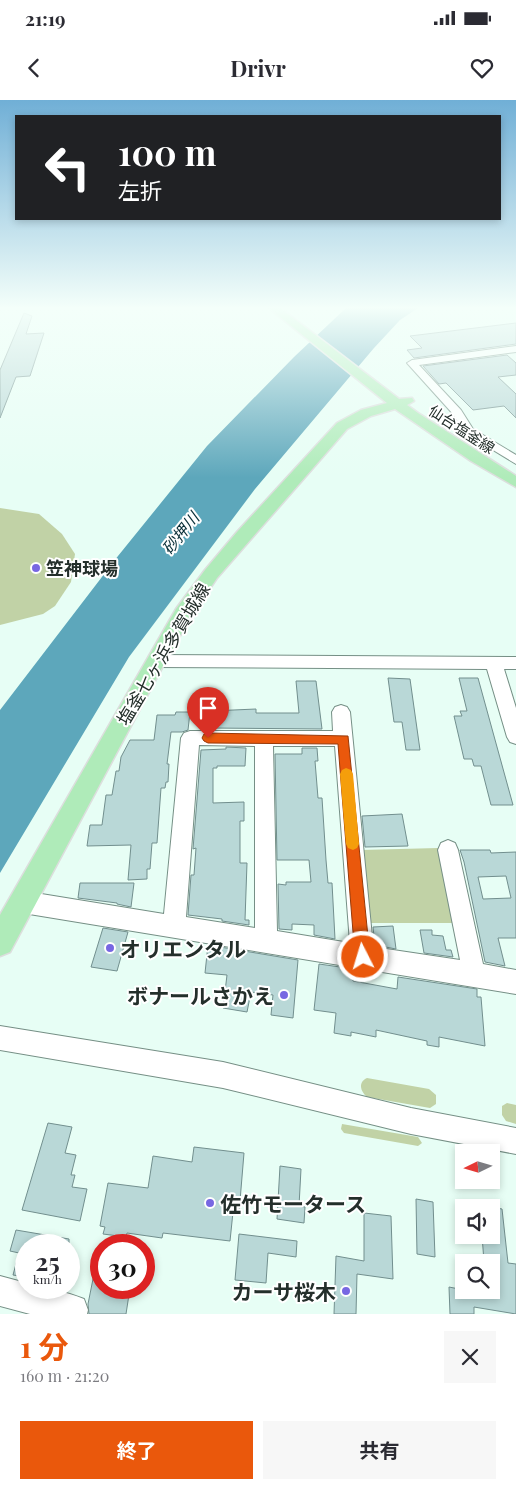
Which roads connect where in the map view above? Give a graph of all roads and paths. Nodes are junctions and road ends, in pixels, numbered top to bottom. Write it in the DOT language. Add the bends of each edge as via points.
graph roads {
  1 [pos="354,365"];
  2 [pos="414,365"];
  3 [pos="402,403"];
  4 [pos="440,411"];
  5 [pos="469,430"];
  6 [pos="516,460"];
  7 [pos="516,471"];
  8 [pos="516,482"];
  9 [pos="155,662"];
  10 [pos="494,663"];
  11 [pos="516,663"];
  12 [pos="341,712"];
  13 [pos="516,737"];
  14 [pos="264,738"];
  15 [pos="343,739"];
  16 [pos="448,850"];
  17 [pos="23,902"];
  18 [pos="174,925"];
  19 [pos="266,940"];
  20 [pos="0,942"];
  21 [pos="363,957"];
  22 [pos="474,974"];
  23 [pos="516,982"];
  24 [pos="0,1038"];
  25 [pos="516,1140"];
  26 [pos="0,1291"];
  27 [pos="72,1310"];
  1 -- 3 [label="main road, 仙台塩釜線"];
  2 -- 5 [label="street" via="457,412"];
  3 -- 7 [label="main road, 仙台塩釜線"];
  3 -- 8 [label="main road, 仙台塩釜線" via="476,458"];
  3 -- 9 [label="main road, 塩釜七ヶ浜多賀城線" via="353,419 331,436 211,574"];
  4 -- 5 [label="street"];
  5 -- 6 [label="street"];
  9 -- 10 [label="street"];
  9 -- 17 [label="main road, 塩釜七ヶ浜多賀城線"];
  10 -- 11 [label="street"];
  10 -- 13 [label="street"];
  12 -- 15 [label="street"];
  14 -- 15 [label="street"];
  14 -- 18 [label="street" via="190,738"];
  14 -- 19 [label="street"];
  15 -- 21 [label="street"];
  16 -- 22 [label="street"];
  17 -- 18 [label="street"];
  17 -- 20 [label="main road, 塩釜七ヶ浜多賀城線"];
  18 -- 19 [label="street"];
  19 -- 21 [label="street"];
  21 -- 22 [label="street"];
  22 -- 23 [label="street"];
  24 -- 25 [label="street" via="223,1075 411,1121"];
  26 -- 27 [label="street"];
}
